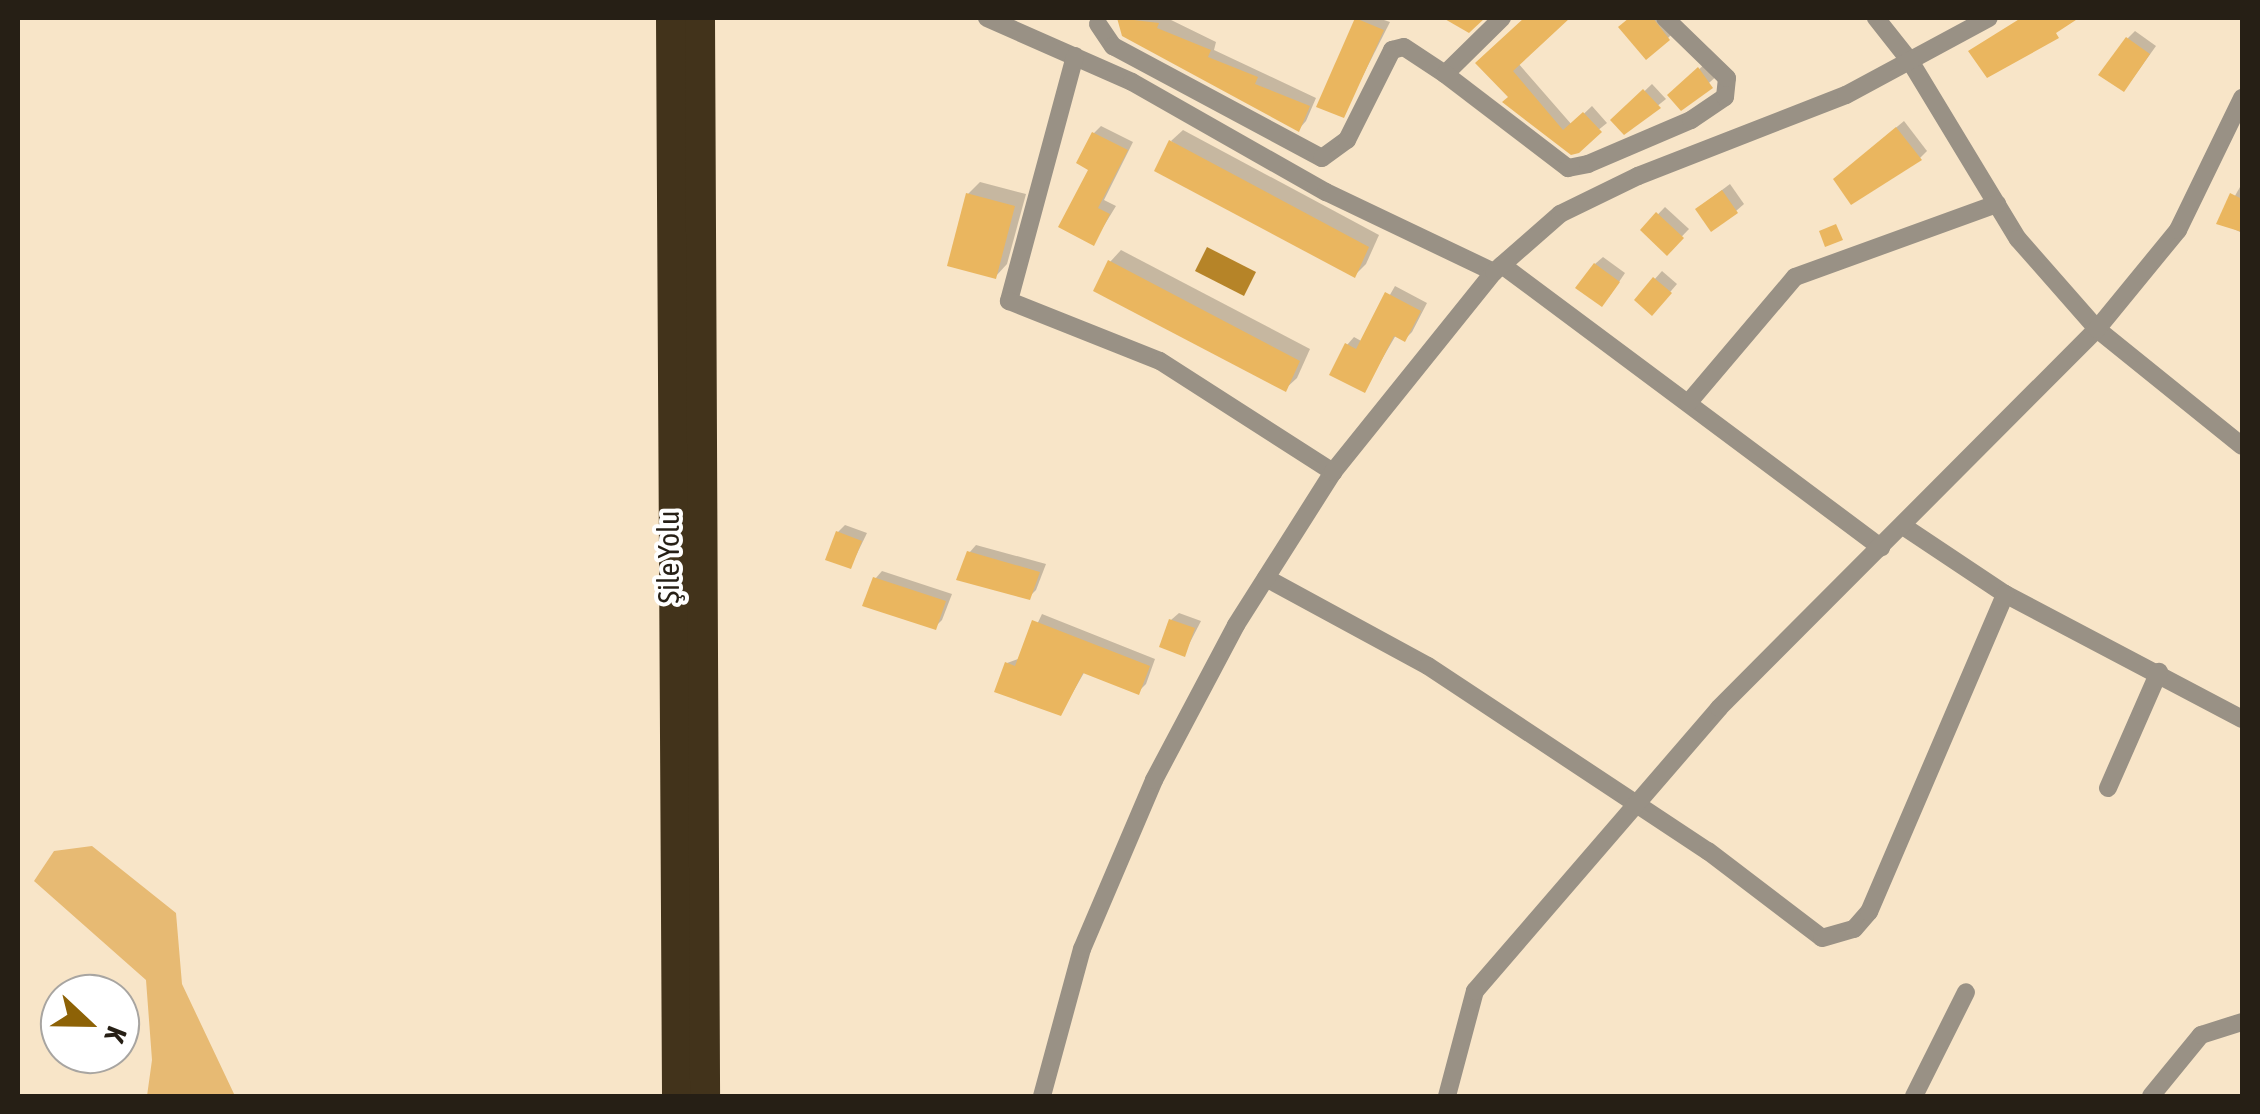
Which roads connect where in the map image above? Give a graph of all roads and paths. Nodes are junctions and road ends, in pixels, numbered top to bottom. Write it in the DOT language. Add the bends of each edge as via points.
graph roads {
  1 [pos="671,18"];
  2 [pos="700,18"];
  3 [pos="987,18"];
  4 [pos="1502,18"];
  5 [pos="1666,18"];
  6 [pos="1876,18"];
  7 [pos="1989,18"];
  8 [pos="1099,21"];
  9 [pos="1081,58"];
  10 [pos="1910,61"];
  11 [pos="1446,74"];
  12 [pos="2242,98"];
  13 [pos="1997,204"];
  14 [pos="1498,269"];
  15 [pos="2097,329"];
  16 [pos="1689,402"];
  17 [pos="2242,446"];
  18 [pos="1333,472"];
  19 [pos="1903,526"];
  20 [pos="1881,548"];
  21 [pos="1266,578"];
  22 [pos="2005,594"];
  23 [pos="2159,672"];
  24 [pos="2242,719"];
  25 [pos="2108,788"];
  26 [pos="1636,803"];
  27 [pos="1966,992"];
  28 [pos="2242,1022"];
  29 [pos="1449,1092"];
  30 [pos="676,1096"];
  31 [pos="705,1096"];
  32 [pos="1042,1096"];
  33 [pos="1468,1096"];
  34 [pos="1914,1096"];
  35 [pos="2151,1096"];
  1 -- 30 [label="highway, Şile Yolu"];
  2 -- 31 [label="highway, Şile Yolu"];
  3 -- 9 [label="street"];
  4 -- 11 [label="street"];
  5 -- 11 [label="street" via="1727,78 1725,97 1691,120 1588,164 1568,168"];
  6 -- 10 [label="street"];
  7 -- 10 [label="street"];
  8 -- 9 [label="street"];
  8 -- 11 [label="street" via="1113,46 1322,158 1347,140 1392,50 1404,47"];
  9 -- 14 [label="street" via="1326,192"];
  9 -- 18 [label="street" via="1009,302 1160,362"];
  10 -- 13 [label="street"];
  10 -- 14 [label="street" via="1846,95 1638,176 1560,214"];
  12 -- 15 [label="street" via="2178,230"];
  13 -- 15 [label="street" via="2018,239"];
  13 -- 16 [label="street" via="1795,277"];
  14 -- 16 [label="street"];
  14 -- 18 [label="street"];
  15 -- 17 [label="street"];
  15 -- 19 [label="street"];
  16 -- 20 [label="street"];
  18 -- 21 [label="street"];
  19 -- 20 [label="street"];
  19 -- 22 [label="street"];
  20 -- 26 [label="street" via="1719,708"];
  21 -- 26 [label="street" via="1428,666"];
  21 -- 32 [label="street" via="1154,780 1082,950"];
  22 -- 23 [label="street"];
  22 -- 26 [label="street" via="1868,912 1844,935 1812,934"];
  23 -- 24 [label="street"];
  23 -- 25 [label="street"];
  26 -- 29 [label="street" via="1475,990"];
  27 -- 34 [label="street"];
  28 -- 35 [label="street" via="2202,1035"];
  29 -- 33 [label="street"];
}
